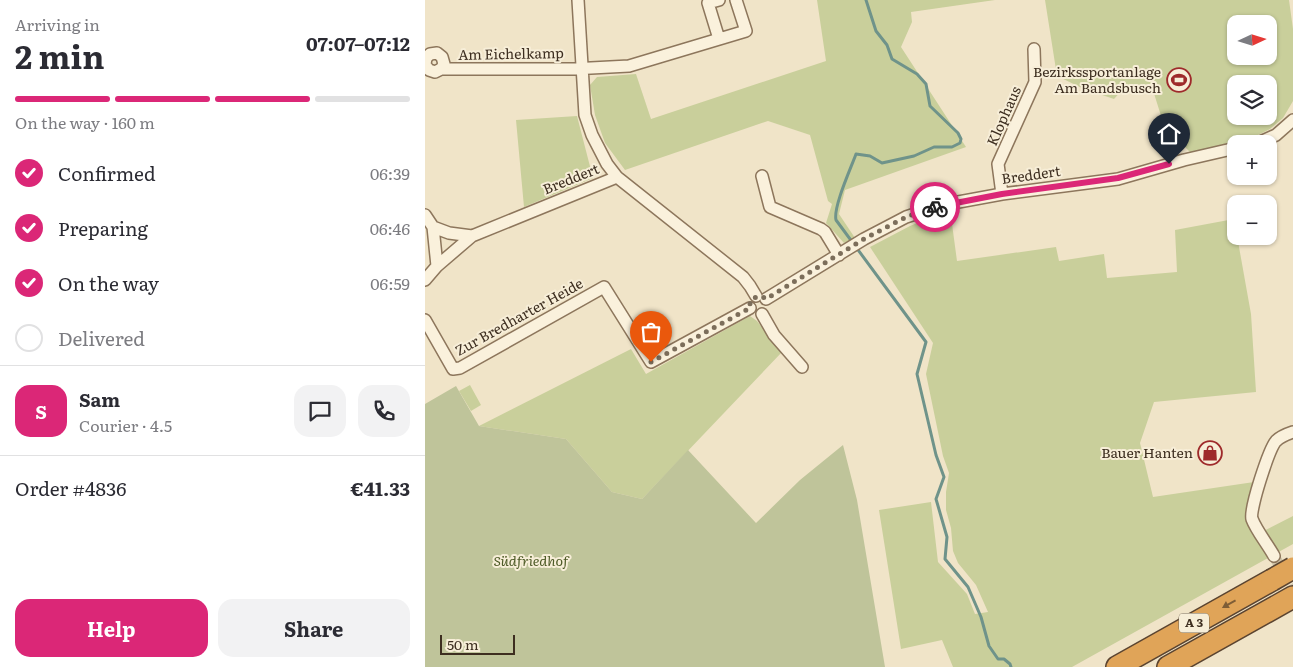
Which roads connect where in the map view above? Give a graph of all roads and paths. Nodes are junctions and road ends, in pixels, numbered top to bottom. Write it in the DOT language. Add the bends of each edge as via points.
graph roads {
  1 [pos="579,0"];
  2 [pos="719,0"];
  3 [pos="736,0"];
  4 [pos="719,38"];
  5 [pos="1034,48"];
  6 [pos="425,64"];
  7 [pos="582,68"];
  8 [pos="441,70"];
  9 [pos="1293,120"];
  10 [pos="1276,135"];
  11 [pos="1227,150"];
  12 [pos="762,176"];
  13 [pos="617,177"];
  14 [pos="1002,194"];
  15 [pos="425,216"];
  16 [pos="433,227"];
  17 [pos="472,236"];
  18 [pos="839,255"];
  19 [pos="437,266"];
  20 [pos="425,280"];
  21 [pos="761,298"];
  22 [pos="750,308"];
  23 [pos="762,314"];
  24 [pos="425,320"];
  25 [pos="802,367"];
  26 [pos="1293,432"];
  27 [pos="1275,556"];
  28 [pos="1293,568"];
  29 [pos="1288,599"];
  30 [pos="1117,667"];
  31 [pos="1168,667"];
  1 -- 7 [label="street, Am Eichelkamp"];
  2 -- 4 [label="street" via="708,3"];
  3 -- 4 [label="street, Am Eichelkamp" via="746,30"];
  4 -- 7 [label="street, Am Eichelkamp" via="629,66"];
  5 -- 14 [label="street, Klophaus" via="1035,82 998,164"];
  6 -- 8 [label="street, Am Eichelkamp" via="429,70"];
  6 -- 8 [label="street, Am Eichelkamp" via="430,54 437,53 444,64"];
  7 -- 8 [label="street, Am Eichelkamp"];
  7 -- 13 [label="street, Am Eichelkamp" via="585,115 596,143"];
  9 -- 10 [label="street"];
  11 -- 14 [label="street, Breddert" via="1118,178"];
  12 -- 18 [label="street" via="770,207 821,229"];
  13 -- 17 [label="street, Breddert"];
  13 -- 21 [label="street, Breddert" via="739,274"];
  14 -- 18 [label="street, Breddert" via="942,205 906,217"];
  15 -- 16 [label="street"];
  16 -- 17 [label="street"];
  16 -- 19 [label="street"];
  17 -- 19 [label="street"];
  18 -- 21 [label="street, Breddert"];
  19 -- 20 [label="street"];
  21 -- 22 [label="street" via="751,300"];
  21 -- 23 [label="street" via="768,308"];
  22 -- 23 [label="street" via="755,314"];
  22 -- 24 [label="street, Zur Bredharter Heide" via="651,362 604,287 460,368 453,369"];
  23 -- 25 [label="street" via="774,335"];
  26 -- 27 [label="street" via="1276,440 1253,500 1251,518"];
  28 -- 30 [label="highway, A 3, one-way, bridge"];
  29 -- 31 [label="highway, A 3"];
}
